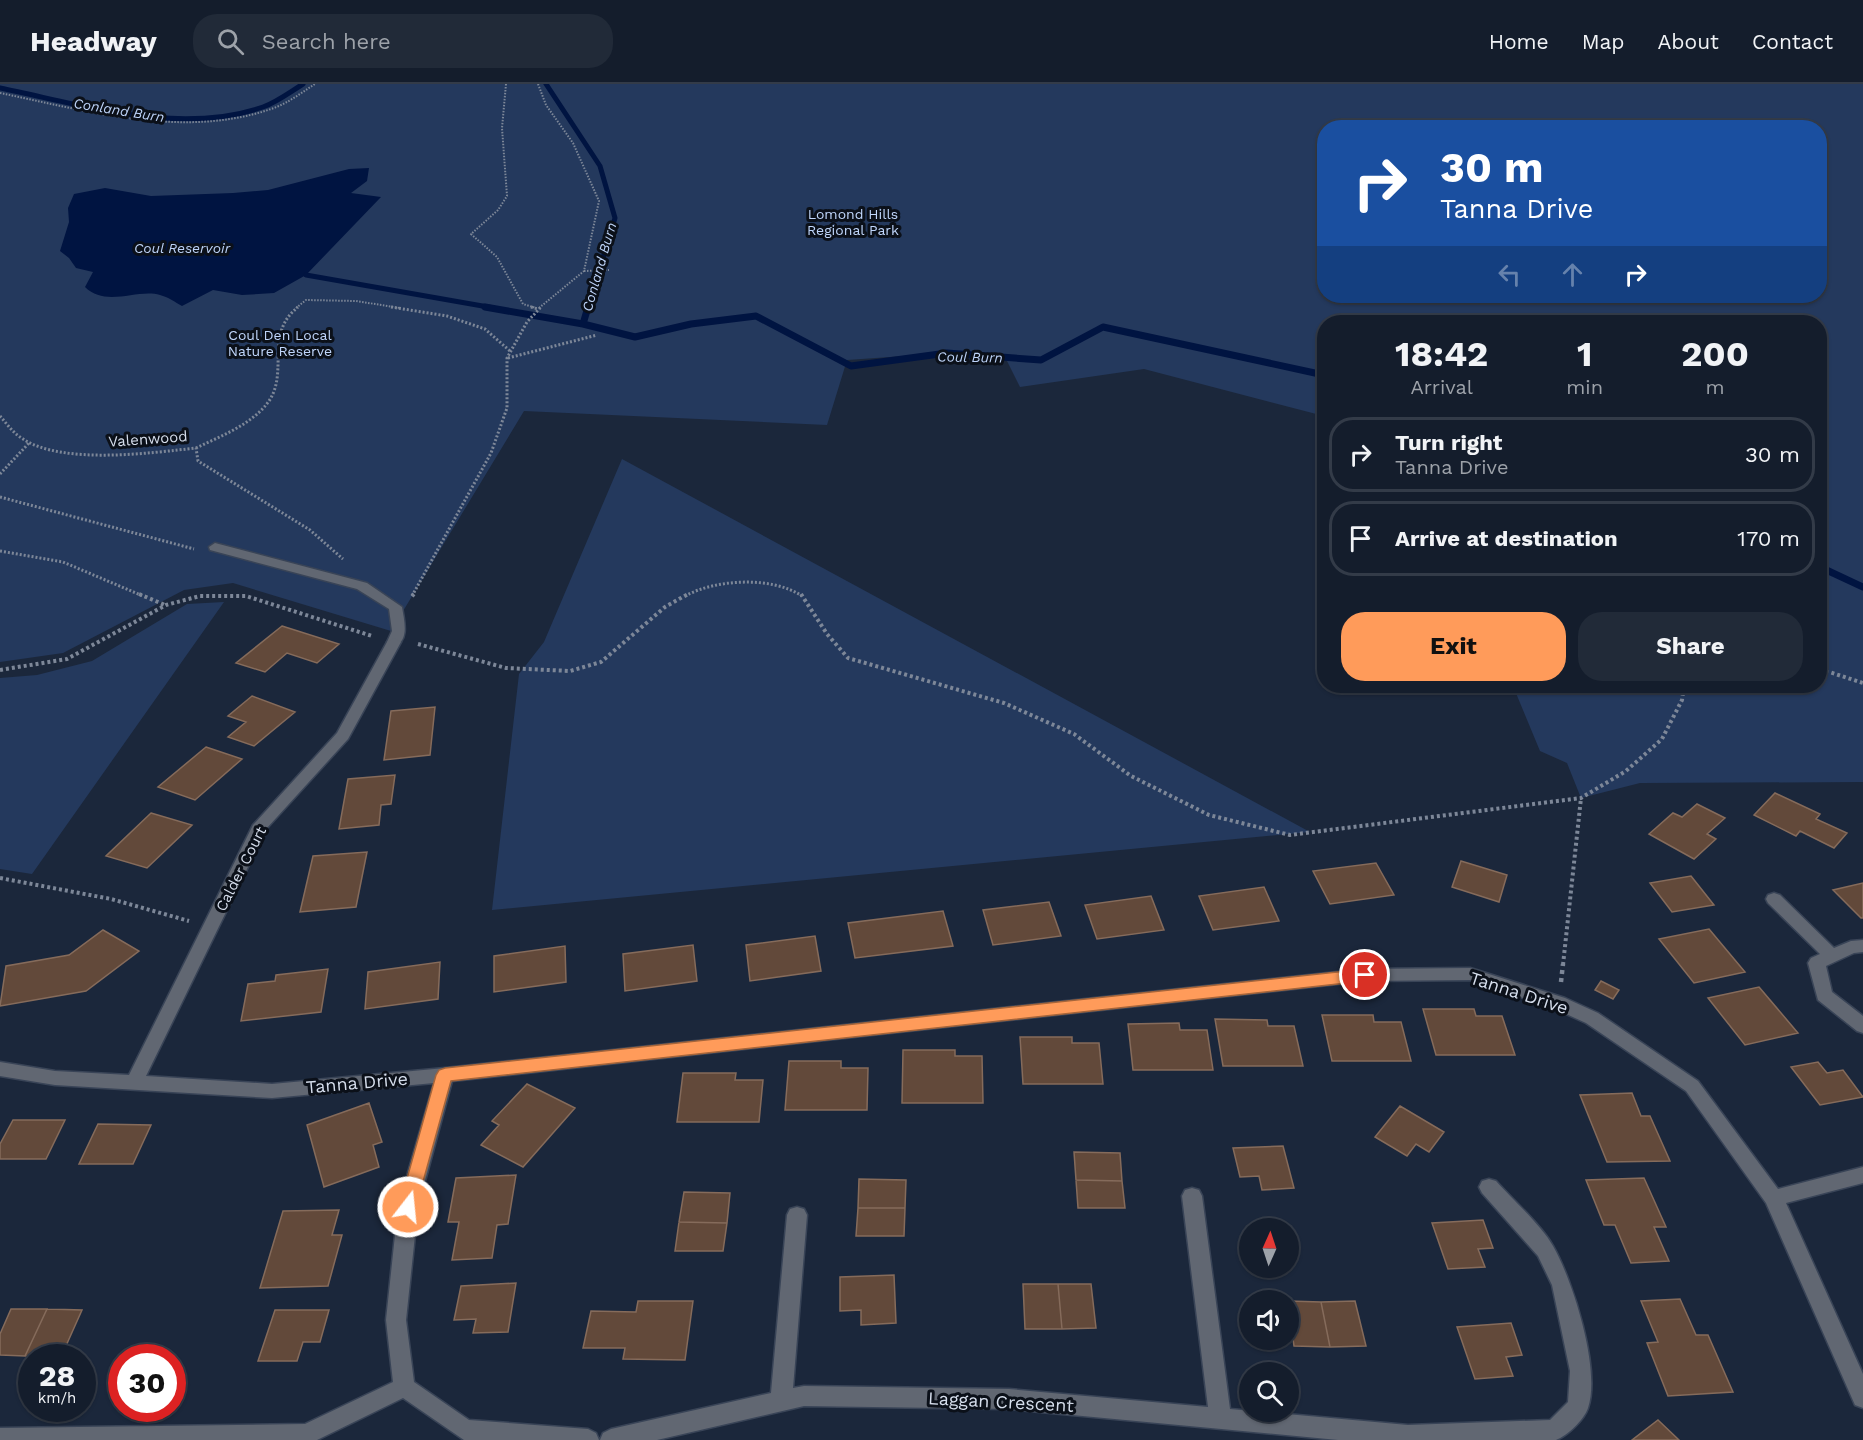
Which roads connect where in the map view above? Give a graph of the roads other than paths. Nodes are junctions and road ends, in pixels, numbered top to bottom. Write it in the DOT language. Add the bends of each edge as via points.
graph roads {
  1 [pos="215,547"];
  2 [pos="1774,899"];
  3 [pos="1863,946"];
  4 [pos="1832,956"];
  5 [pos="1863,1026"];
  6 [pos="0,1069"];
  7 [pos="445,1075"];
  8 [pos="134,1083"];
  9 [pos="1863,1174"];
  10 [pos="1489,1187"];
  11 [pos="1192,1196"];
  12 [pos="1774,1198"];
  13 [pos="797,1215"];
  14 [pos="404,1387"];
  15 [pos="1863,1398"];
  16 [pos="781,1402"];
  17 [pos="1220,1419"];
  18 [pos="0,1439"];
  19 [pos="588,1440"];
  20 [pos="611,1440"];
  1 -- 8 [label="street, Calder Court" via="362,586 395,607 399,631 343,736 261,825"];
  2 -- 4 [label="street"];
  3 -- 4 [label="street"];
  4 -- 5 [label="street" via="1817,963 1824,995"];
  6 -- 8 [label="street, Tanna Drive" via="55,1078"];
  7 -- 8 [label="street, Tanna Drive" via="272,1091"];
  7 -- 12 [label="street, Tanna Drive" via="1365,975 1470,974 1592,1018 1692,1086"];
  7 -- 14 [label="street" via="408,1207 396,1320"];
  9 -- 12 [label="street"];
  10 -- 17 [label="street, Laggan Crescent" via="1545,1250 1562,1285 1581,1371 1578,1406 1555,1430 1408,1436"];
  11 -- 17 [label="street"];
  12 -- 15 [label="street, Tanna Drive"];
  13 -- 16 [label="street"];
  14 -- 18 [label="street" via="306,1434"];
  14 -- 19 [label="street" via="465,1430"];
  16 -- 17 [label="street, Laggan Crescent" via="804,1396 1009,1399"];
  16 -- 20 [label="street, Laggan Crescent"];
}
